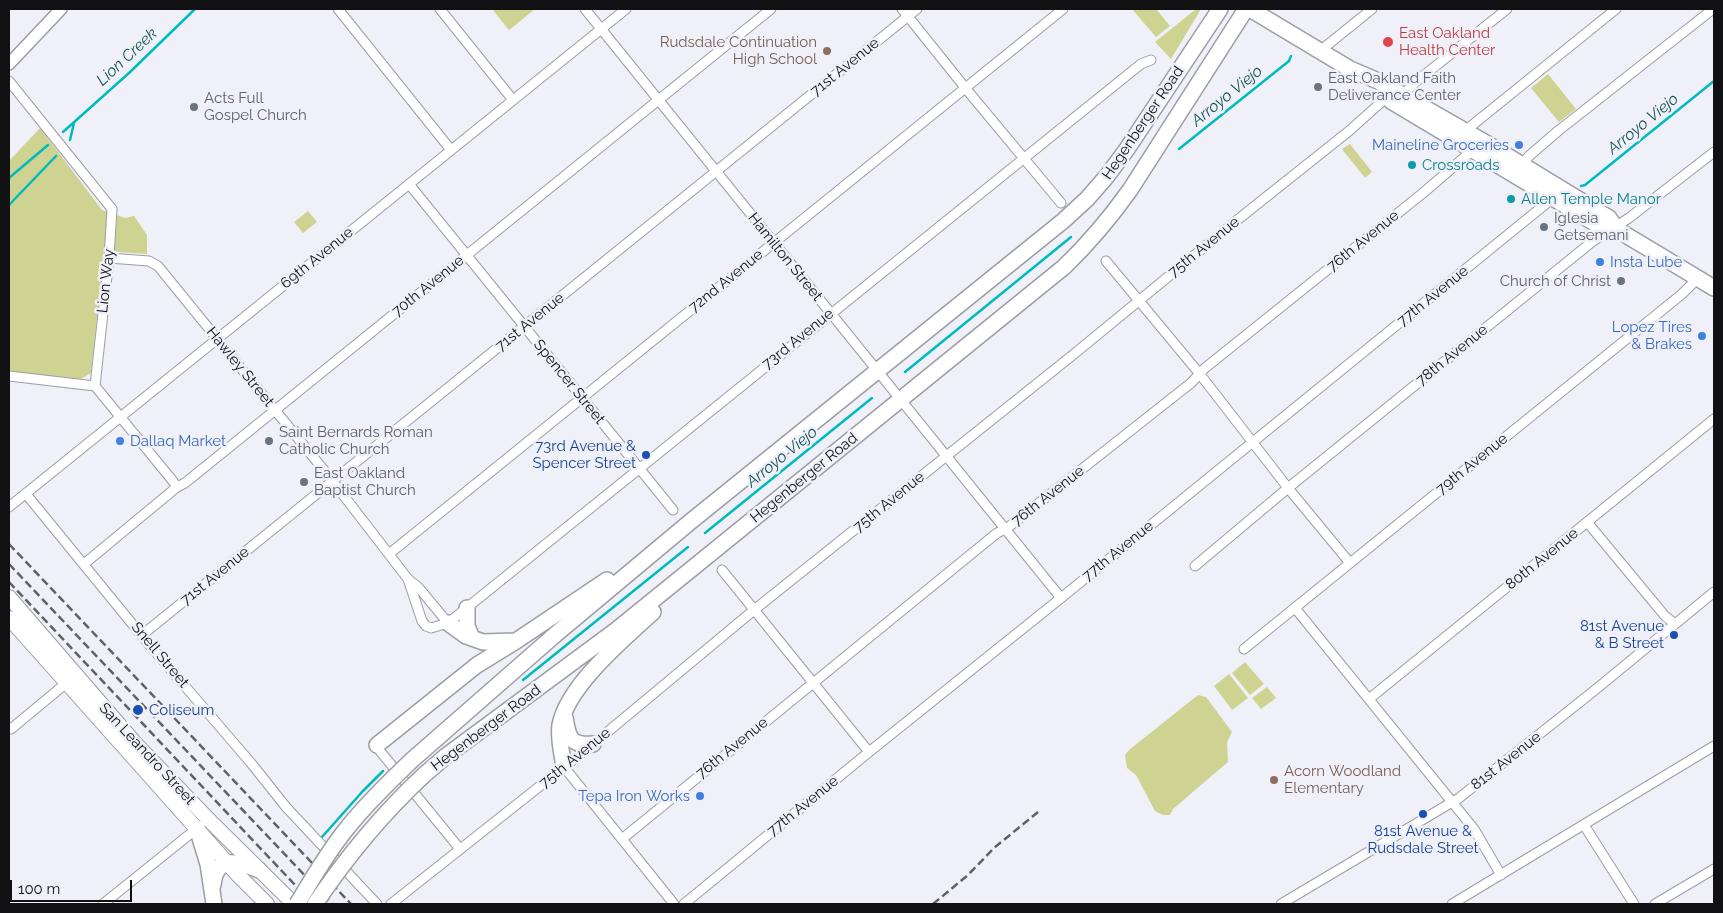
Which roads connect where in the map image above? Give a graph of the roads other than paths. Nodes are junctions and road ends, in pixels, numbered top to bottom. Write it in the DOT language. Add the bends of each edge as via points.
graph roads {
  1 [pos="61,9"];
  2 [pos="338,9"];
  3 [pos="440,9"];
  4 [pos="585,9"];
  5 [pos="626,9"];
  6 [pos="772,9"];
  7 [pos="917,9"];
  8 [pos="1062,9"];
  9 [pos="1220,9"];
  10 [pos="1248,9"];
  11 [pos="1372,9"];
  12 [pos="1507,9"];
  13 [pos="1616,9"];
  14 [pos="1713,9"];
  15 [pos="905,12"];
  16 [pos="601,29"];
  17 [pos="1320,51"];
  18 [pos="1151,60"];
  19 [pos="9,64"];
  20 [pos="9,81"];
  21 [pos="965,88"];
  22 [pos="1394,97"];
  23 [pos="513,100"];
  24 [pos="659,100"];
  25 [pos="1464,131"];
  26 [pos="451,150"];
  27 [pos="1472,150"];
  28 [pos="1714,152"];
  29 [pos="1024,159"];
  30 [pos="1522,164"];
  31 [pos="716,171"];
  32 [pos="409,184"];
  33 [pos="1553,198"];
  34 [pos="1061,203"];
  35 [pos="1615,227"];
  36 [pos="774,242"];
  37 [pos="466,255"];
  38 [pos="109,258"];
  39 [pos="1106,261"];
  40 [pos="1698,278"];
  41 [pos="1714,288"];
  42 [pos="1139,301"];
  43 [pos="831,313"];
  44 [pos="524,326"];
  45 [pos="217,339"];
  46 [pos="877,370"];
  47 [pos="1199,373"];
  48 [pos="9,376"];
  49 [pos="95,386"];
  50 [pos="582,397"];
  51 [pos="901,399"];
  52 [pos="275,410"];
  53 [pos="121,416"];
  54 [pos="1714,419"];
  55 [pos="1252,442"];
  56 [pos="946,456"];
  57 [pos="639,469"];
  58 [pos="332,482"];
  59 [pos="177,487"];
  60 [pos="1288,488"];
  61 [pos="26,494"];
  62 [pos="9,507"];
  63 [pos="673,510"];
  64 [pos="1587,522"];
  65 [pos="686,525"];
  66 [pos="1006,530"];
  67 [pos="389,554"];
  68 [pos="709,554"];
  69 [pos="1350,563"];
  70 [pos="84,564"];
  71 [pos="1195,566"];
  72 [pos="722,570"];
  73 [pos="408,579"];
  74 [pos="1714,592"];
  75 [pos="9,597"];
  76 [pos="1061,598"];
  77 [pos="467,608"];
  78 [pos="1295,608"];
  79 [pos="754,610"];
  80 [pos="9,618"];
  81 [pos="448,623"];
  82 [pos="1675,624"];
  83 [pos="142,635"];
  84 [pos="472,638"];
  85 [pos="516,641"];
  86 [pos="1244,649"];
  87 [pos="71,679"];
  88 [pos="813,682"];
  89 [pos="1369,699"];
  90 [pos="564,711"];
  91 [pos="11,729"];
  92 [pos="593,744"];
  93 [pos="377,745"];
  94 [pos="1714,746"];
  95 [pos="869,752"];
  96 [pos="564,767"];
  97 [pos="1452,803"];
  98 [pos="202,824"];
  99 [pos="1584,825"];
  100 [pos="622,839"];
  101 [pos="460,850"];
  102 [pos="227,863"];
  103 [pos="1714,869"];
  104 [pos="259,870"];
  105 [pos="1501,874"];
  106 [pos="364,890"];
  107 [pos="213,899"];
  108 [pos="103,904"];
  109 [pos="267,904"];
  110 [pos="295,904"];
  111 [pos="315,904"];
  112 [pos="367,904"];
  113 [pos="377,904"];
  114 [pos="391,904"];
  115 [pos="674,904"];
  116 [pos="684,904"];
  117 [pos="1281,904"];
  118 [pos="1452,904"];
  119 [pos="1634,904"];
  120 [pos="1655,904"];
  1 -- 19 [label="street"];
  2 -- 26 [label="street"];
  3 -- 23 [label="street"];
  4 -- 16 [label="street, Hamilton Street"];
  5 -- 16 [label="street, 69th Avenue"];
  6 -- 24 [label="street, 70th Avenue"];
  7 -- 15 [label="street, 71st Avenue"];
  8 -- 21 [label="street, 72nd Avenue"];
  9 -- 46 [label="main road, Hegenberger Road" via="1128,150 1087,199"];
  10 -- 17 [label="main road"];
  10 -- 51 [label="main road, Hegenberger Road" via="1130,190 1087,245"];
  11 -- 17 [label="street"];
  12 -- 22 [label="street, 75th Avenue"];
  13 -- 25 [label="street"];
  14 -- 30 [label="street" via="1558,131"];
  15 -- 21 [label="street"];
  15 -- 31 [label="street, 71st Avenue"];
  16 -- 23 [label="street, 69th Avenue"];
  16 -- 24 [label="street, Hamilton Street"];
  17 -- 22 [label="main road" via="1365,74"];
  18 -- 29 [label="street, 73rd Avenue" via="1141,64"];
  20 -- 38 [label="street, Lion Way" via="112,209"];
  21 -- 29 [label="street"];
  21 -- 36 [label="street, 72nd Avenue"];
  22 -- 25 [label="main road"];
  22 -- 27 [label="main road"];
  22 -- 42 [label="street, 75th Avenue"];
  23 -- 26 [label="street, 69th Avenue"];
  24 -- 31 [label="street, Hamilton Street"];
  24 -- 37 [label="street, 70th Avenue"];
  25 -- 30 [label="main road"];
  26 -- 32 [label="street, 69th Avenue"];
  27 -- 33 [label="main road"];
  27 -- 47 [label="street, 76th Avenue"];
  28 -- 35 [label="street, 78th Avenue"];
  29 -- 34 [label="street"];
  29 -- 43 [label="street, 73rd Avenue"];
  30 -- 35 [label="main road" via="1609,218"];
  31 -- 36 [label="street, Hamilton Street"];
  31 -- 44 [label="street, 71st Avenue"];
  32 -- 37 [label="street, Spencer Street"];
  32 -- 45 [label="street, 69th Avenue"];
  33 -- 35 [label="main road" via="1598,226"];
  33 -- 55 [label="street, 77th Avenue"];
  35 -- 40 [label="main road"];
  35 -- 60 [label="street, 78th Avenue" via="1592,241"];
  36 -- 43 [label="street, Hamilton Street"];
  36 -- 50 [label="street, 72nd Avenue"];
  37 -- 44 [label="street, Spencer Street"];
  37 -- 52 [label="street, 70th Avenue"];
  38 -- 45 [label="street, Hawley Street" via="149,261 158,266"];
  38 -- 49 [label="street, Lion Way"];
  39 -- 42 [label="street"];
  40 -- 41 [label="main road"];
  40 -- 69 [label="street, 79th Avenue"];
  42 -- 47 [label="street"];
  42 -- 56 [label="street, 75th Avenue"];
  43 -- 46 [label="street, Hamilton Street"];
  43 -- 57 [label="street, 73rd Avenue"];
  44 -- 50 [label="street, Spencer Street"];
  44 -- 58 [label="street, 71st Avenue"];
  45 -- 52 [label="street, Hawley Street"];
  45 -- 53 [label="street, 69th Avenue"];
  46 -- 51 [label="street, Hamilton Street"];
  46 -- 65 [label="main road, Hegenberger Road"];
  47 -- 55 [label="street"];
  47 -- 66 [label="street, 76th Avenue"];
  48 -- 49 [label="street"];
  49 -- 53 [label="street"];
  50 -- 57 [label="street, Spencer Street"];
  50 -- 67 [label="street, 72nd Avenue"];
  51 -- 56 [label="street, Hamilton Street"];
  51 -- 68 [label="main road, Hegenberger Road"];
  52 -- 58 [label="street, Hawley Street"];
  52 -- 59 [label="street, 70th Avenue"];
  53 -- 59 [label="street"];
  53 -- 61 [label="street, 69th Avenue"];
  54 -- 64 [label="street, 80th Avenue"];
  55 -- 60 [label="street"];
  55 -- 76 [label="street, 77th Avenue"];
  56 -- 66 [label="street, Hamilton Street"];
  56 -- 79 [label="street, 75th Avenue"];
  57 -- 63 [label="street, Spencer Street"];
  57 -- 77 [label="street, 73rd Avenue"];
  58 -- 67 [label="street, Hawley Street"];
  58 -- 83 [label="street, 71st Avenue"];
  59 -- 70 [label="street, 70th Avenue"];
  60 -- 69 [label="street"];
  60 -- 71 [label="street, 78th Avenue"];
  61 -- 62 [label="street, 69th Avenue"];
  61 -- 70 [label="street, Snell Street"];
  64 -- 82 [label="street"];
  64 -- 89 [label="street, 80th Avenue"];
  65 -- 85 [label="main road"];
  65 -- 110 [label="main road, Hegenberger Road, bridge" via="412,760 348,827"];
  66 -- 76 [label="street, Hamilton Street"];
  66 -- 88 [label="street, 76th Avenue" via="997,533"];
  67 -- 73 [label="street, Hawley Street"];
  68 -- 90 [label="main road" via="587,677"];
  68 -- 111 [label="main road, Hegenberger Road, bridge" via="608,636 424,775 386,811"];
  69 -- 78 [label="street, 79th Avenue"];
  70 -- 83 [label="street, Snell Street"];
  72 -- 79 [label="street"];
  73 -- 81 [label="street, Hawley Street"];
  73 -- 81 [label="street, Hawley Street" via="426,626 431,628"];
  74 -- 82 [label="street, 81st Avenue"];
  75 -- 87 [label="main road, San Leandro Street"];
  76 -- 95 [label="street, 77th Avenue"];
  77 -- 81 [label="street, 73rd Avenue"];
  77 -- 84 [label="main road" via="467,626"];
  78 -- 86 [label="street, 79th Avenue"];
  78 -- 89 [label="street"];
  79 -- 88 [label="street"];
  79 -- 92 [label="street, 75th Avenue"];
  80 -- 87 [label="main road, San Leandro Street"];
  81 -- 84 [label="main road"];
  82 -- 97 [label="street, 81st Avenue"];
  83 -- 106 [label="street, Snell Street" via="300,823"];
  84 -- 85 [label="main road" via="483,642"];
  85 -- 93 [label="main road" via="477,665"];
  87 -- 91 [label="street"];
  87 -- 98 [label="main road, San Leandro Street"];
  88 -- 95 [label="street"];
  88 -- 100 [label="street, 76th Avenue"];
  89 -- 97 [label="street"];
  90 -- 92 [label="main road" via="568,734 579,743"];
  90 -- 96 [label="main road" via="560,740"];
  92 -- 96 [label="street, 75th Avenue"];
  93 -- 101 [label="street"];
  94 -- 99 [label="street"];
  95 -- 116 [label="street, 77th Avenue"];
  96 -- 100 [label="street"];
  96 -- 101 [label="street, 75th Avenue"];
  97 -- 105 [label="street" via="1474,829"];
  97 -- 117 [label="street, 81st Avenue"];
  98 -- 102 [label="main road, San Leandro Street"];
  98 -- 104 [label="main road, San Leandro Street"];
  98 -- 107 [label="main road"];
  98 -- 108 [label="street"];
  99 -- 105 [label="street"];
  99 -- 119 [label="street"];
  100 -- 115 [label="street"];
  101 -- 114 [label="street, 75th Avenue"];
  102 -- 104 [label="main road"];
  102 -- 107 [label="main road" via="216,872"];
  102 -- 109 [label="main road, San Leandro Street"];
  103 -- 120 [label="street"];
  104 -- 110 [label="main road, San Leandro Street"];
  105 -- 118 [label="street"];
  106 -- 112 [label="street"];
  106 -- 113 [label="street, Snell Street"];
}
